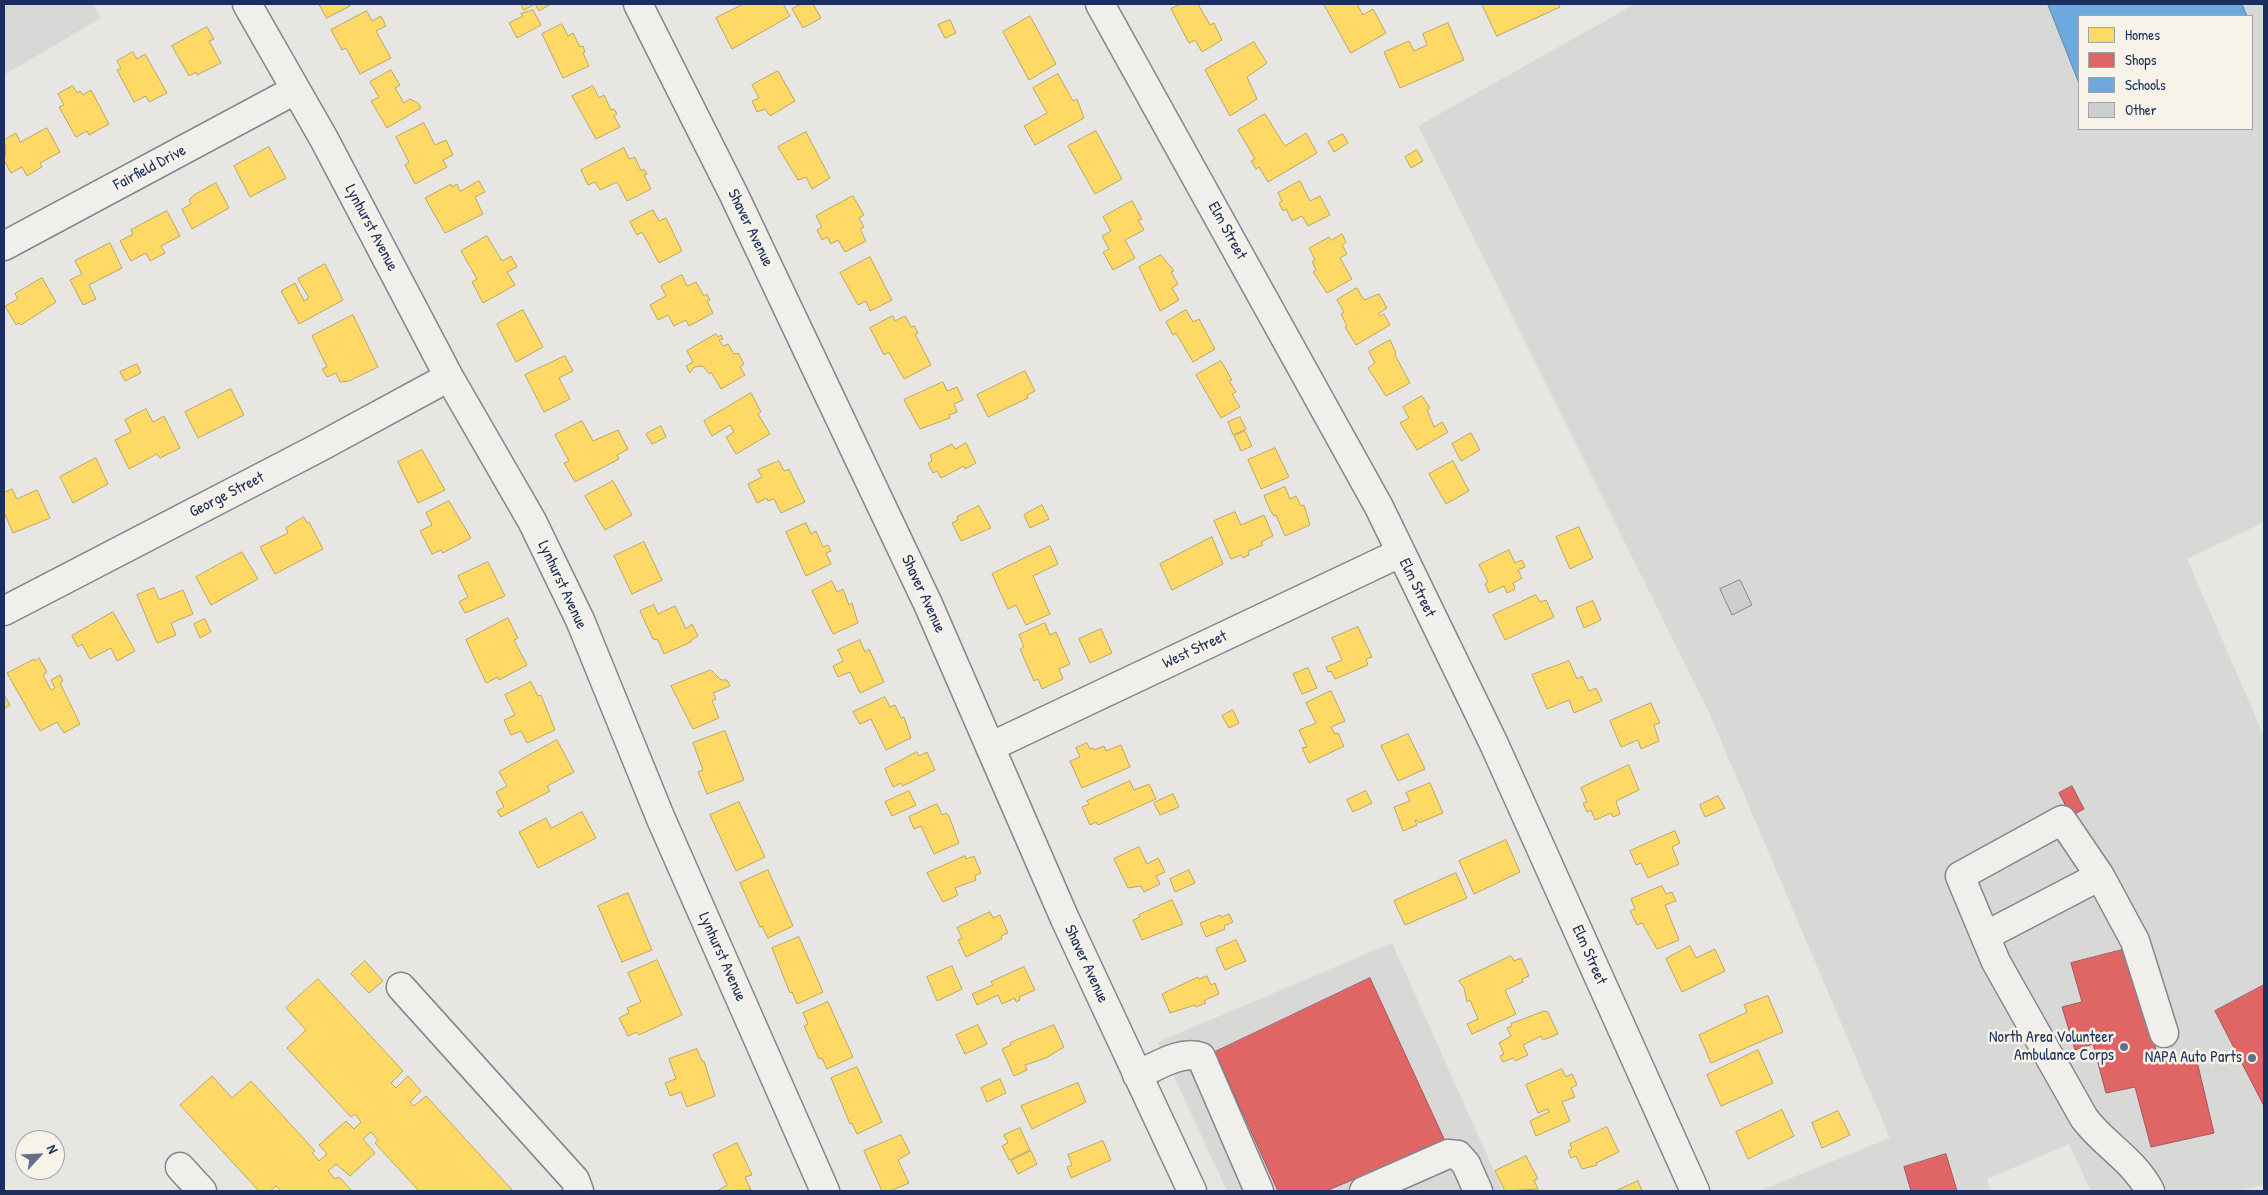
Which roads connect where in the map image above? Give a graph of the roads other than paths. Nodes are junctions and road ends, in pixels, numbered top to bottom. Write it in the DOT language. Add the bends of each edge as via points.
graph roads {
  1 [pos="247,4"];
  2 [pos="638,4"];
  3 [pos="1100,4"];
  4 [pos="296,90"];
  5 [pos="4,246"];
  6 [pos="449,377"];
  7 [pos="1400,553"];
  8 [pos="4,611"];
  9 [pos="990,747"];
  10 [pos="2100,876"];
  11 [pos="1985,936"];
  12 [pos="401,987"];
  13 [pos="2164,1033"];
  14 [pos="1137,1075"];
  15 [pos="180,1167"];
  16 [pos="202,1191"];
  17 [pos="579,1191"];
  18 [pos="825,1191"];
  19 [pos="1192,1191"];
  20 [pos="1259,1191"];
  21 [pos="1364,1191"];
  22 [pos="1478,1191"];
  23 [pos="1695,1191"];
  24 [pos="2150,1191"];
  1 -- 4 [label="street, Lynhurst Avenue"];
  2 -- 9 [label="street, Shaver Avenue" via="734,195 903,550"];
  3 -- 7 [label="street, Elm Street" via="1378,507"];
  4 -- 5 [label="street, Fairfield Drive"];
  4 -- 6 [label="street, Lynhurst Avenue"];
  6 -- 8 [label="street, George Street"];
  6 -- 18 [label="street, Lynhurst Avenue" via="532,521 580,620 661,819"];
  7 -- 9 [label="street, West Street"];
  7 -- 23 [label="street, Elm Street" via="1494,744"];
  9 -- 14 [label="street, Shaver Avenue"];
  10 -- 11 [label="street"];
  10 -- 11 [label="street" via="2062,820 1960,876"];
  10 -- 13 [label="street" via="2135,941"];
  11 -- 24 [label="street" via="1996,962 2084,1118 2098,1136 2142,1175"];
  12 -- 17 [label="street" via="575,1180"];
  14 -- 19 [label="street, Shaver Avenue"];
  14 -- 20 [label="street" via="1181,1056 1193,1054 1201,1057"];
  15 -- 16 [label="street"];
  21 -- 22 [label="street" via="1448,1154 1458,1155 1466,1164"];
}
